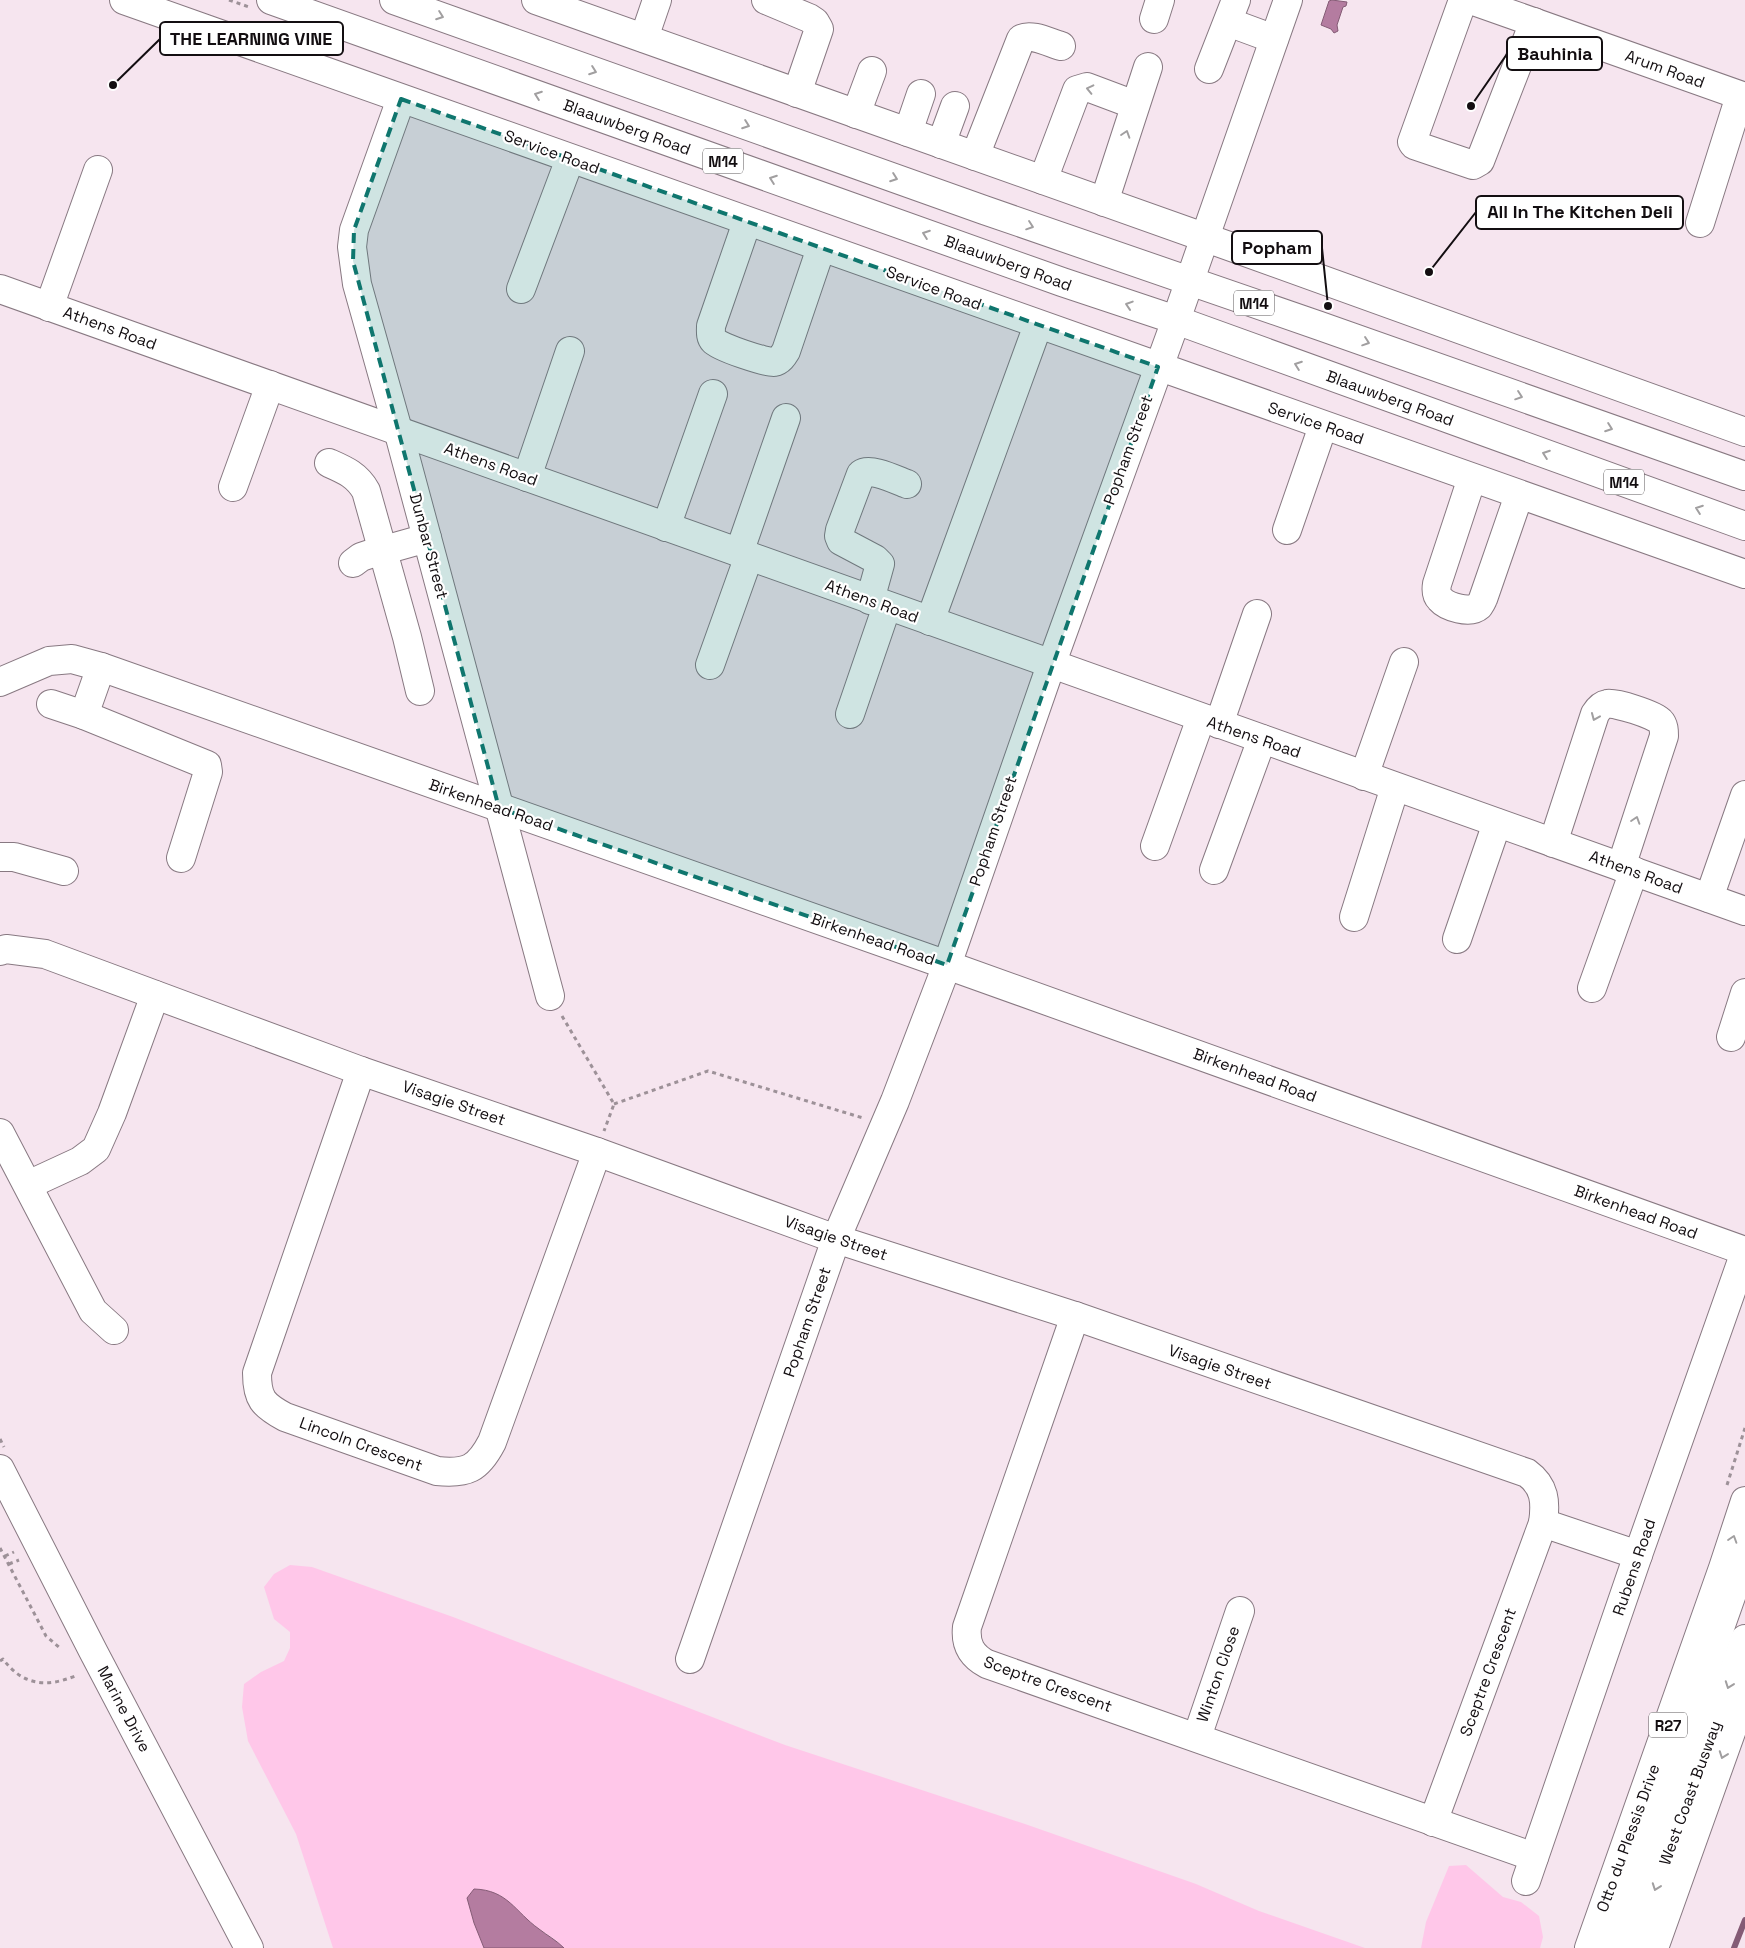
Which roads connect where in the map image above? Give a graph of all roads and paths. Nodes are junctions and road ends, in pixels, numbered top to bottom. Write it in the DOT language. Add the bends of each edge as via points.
graph roads {
  1 [pos="124,0"];
  2 [pos="271,0"];
  3 [pos="394,0"];
  4 [pos="657,0"];
  5 [pos="766,0"];
  6 [pos="1288,0"];
  7 [pos="1463,0"];
  8 [pos="1471,0"];
  9 [pos="542,1"];
  10 [pos="1232,11"];
  11 [pos="1534,22"];
  12 [pos="644,38"];
  13 [pos="1274,39"];
  14 [pos="1061,46"];
  15 [pos="1148,67"];
  16 [pos="1209,69"];
  17 [pos="872,71"];
  18 [pos="797,93"];
  19 [pos="921,94"];
  20 [pos="1742,96"];
  21 [pos="401,99"];
  22 [pos="1136,105"];
  23 [pos="956,106"];
  24 [pos="856,114"];
  25 [pos="908,132"];
  26 [pos="942,144"];
  27 [pos="975,156"];
  28 [pos="570,158"];
  29 [pos="98,170"];
  30 [pos="1043,180"];
  31 [pos="1104,202"];
  32 [pos="747,222"];
  33 [pos="1700,222"];
  34 [pos="1204,238"];
  35 [pos="822,248"];
  36 [pos="1189,280"];
  37 [pos="521,289"];
  38 [pos="0,290"];
  39 [pos="49,307"];
  40 [pos="1176,320"];
  41 [pos="1038,325"];
  42 [pos="570,351"];
  43 [pos="1158,367"];
  44 [pos="270,385"];
  45 [pos="713,394"];
  46 [pos="786,418"];
  47 [pos="1323,426"];
  48 [pos="398,430"];
  49 [pos="1745,432"];
  50 [pos="329,464"];
  51 [pos="1745,476"];
  52 [pos="527,477"];
  53 [pos="1472,478"];
  54 [pos="907,484"];
  55 [pos="233,487"];
  56 [pos="1519,495"];
  57 [pos="1745,526"];
  58 [pos="666,527"];
  59 [pos="1287,530"];
  60 [pos="427,538"];
  61 [pos="384,550"];
  62 [pos="744,555"];
  63 [pos="353,563"];
  64 [pos="1745,574"];
  65 [pos="879,603"];
  66 [pos="1257,614"];
  67 [pos="930,622"];
  68 [pos="1404,662"];
  69 [pos="710,665"];
  70 [pos="1051,665"];
  71 [pos="101,667"];
  72 [pos="0,682"];
  73 [pos="420,691"];
  74 [pos="51,704"];
  75 [pos="850,714"];
  76 [pos="84,716"];
  77 [pos="1210,721"];
  78 [pos="1262,739"];
  79 [pos="1364,776"];
  80 [pos="1395,788"];
  81 [pos="1745,795"];
  82 [pos="499,808"];
  83 [pos="1497,823"];
  84 [pos="1553,843"];
  85 [pos="1155,846"];
  86 [pos="0,857"];
  87 [pos="181,858"];
  88 [pos="1627,869"];
  89 [pos="1214,870"];
  90 [pos="64,871"];
  91 [pos="1709,898"];
  92 [pos="1745,911"];
  93 [pos="1354,917"];
  94 [pos="1457,939"];
  95 [pos="2,944"];
  96 [pos="946,965"];
  97 [pos="1592,988"];
  98 [pos="1745,994"];
  99 [pos="155,995"];
  100 [pos="550,996"];
  101 [pos="1730,1037"];
  102 [pos="361,1071"];
  103 [pos="614,1104"];
  104 [pos="885,1124"];
  105 [pos="0,1133"];
  106 [pos="597,1152"];
  107 [pos="28,1185"];
  108 [pos="836,1239"];
  109 [pos="1745,1252"];
  110 [pos="1075,1316"];
  111 [pos="114,1330"];
  112 [pos="0,1469"];
  113 [pos="1745,1501"];
  114 [pos="1543,1523"];
  115 [pos="0,1548"];
  116 [pos="14,1552"];
  117 [pos="4,1556"];
  118 [pos="1638,1556"];
  119 [pos="1745,1557"];
  120 [pos="18,1560"];
  121 [pos="9,1564"];
  122 [pos="1240,1611"];
  123 [pos="1745,1639"];
  124 [pos="60,1648"];
  125 [pos="690,1659"];
  126 [pos="0,1661"];
  127 [pos="75,1676"];
  128 [pos="1745,1693"];
  129 [pos="1197,1737"];
  130 [pos="1433,1822"];
  131 [pos="1530,1869"];
  132 [pos="249,1948"];
  133 [pos="1589,1948"];
  134 [pos="1607,1948"];
  135 [pos="1635,1948"];
  136 [pos="1654,1948"];
  1 -- 21 [label="street, Service Road"];
  40 -- 2 [label="street, Blaauwberg Road / M14, one-way"];
  3 -- 36 [label="street, M14, one-way"];
  4 -- 12 [label="street"];
  5 -- 18 [label="street" via="809,18 819,29"];
  6 -- 13 [label="street, Popham Street"];
  7 -- 11 [label="street" via="1412,142 1473,165 1480,161"];
  8 -- 11 [label="street, Arum Road"];
  9 -- 12 [label="street"];
  10 -- 13 [label="street"];
  10 -- 16 [label="street"];
  11 -- 20 [label="street, Arum Road"];
  12 -- 18 [label="street"];
  13 -- 34 [label="street, Popham Street"];
  14 -- 27 [label="street" via="1023,37"];
  15 -- 22 [label="street"];
  17 -- 24 [label="street"];
  18 -- 24 [label="street"];
  19 -- 25 [label="street"];
  20 -- 33 [label="street"];
  21 -- 28 [label="street, Service Road"];
  21 -- 48 [label="street, Dunbar Street" via="354,230 352,247 357,284"];
  22 -- 30 [label="street, one-way" via="1087,87 1077,90"];
  31 -- 22 [label="street, one-way"];
  23 -- 26 [label="street"];
  24 -- 25 [label="street"];
  25 -- 26 [label="street"];
  26 -- 27 [label="street"];
  27 -- 30 [label="street"];
  28 -- 32 [label="street, Service Road"];
  28 -- 37 [label="street"];
  29 -- 39 [label="street"];
  30 -- 31 [label="street"];
  31 -- 34 [label="street"];
  32 -- 35 [label="street, Service Road"];
  32 -- 35 [label="street" via="711,326 714,341 721,346 766,361 774,362 781,358"];
  34 -- 36 [label="street, Popham Street"];
  34 -- 49 [label="street"];
  35 -- 41 [label="street, Service Road"];
  36 -- 40 [label="street, Popham Street"];
  36 -- 51 [label="street, M14, one-way"];
  38 -- 39 [label="street, Athens Road"];
  39 -- 44 [label="street, Athens Road"];
  40 -- 43 [label="street, Popham Street"];
  57 -- 40 [label="street, Blaauwberg Road / M14, one-way"];
  41 -- 43 [label="street, Service Road"];
  41 -- 67 [label="street"];
  42 -- 52 [label="street"];
  43 -- 47 [label="street, Service Road"];
  43 -- 70 [label="street, Popham Street"];
  44 -- 48 [label="street, Athens Road"];
  44 -- 55 [label="street"];
  45 -- 58 [label="street"];
  46 -- 62 [label="street"];
  47 -- 53 [label="street, Service Road"];
  47 -- 59 [label="street"];
  48 -- 52 [label="street, Athens Road"];
  48 -- 60 [label="street, Dunbar Street"];
  50 -- 61 [label="street" via="350,472 362,483"];
  52 -- 58 [label="street, Athens Road"];
  53 -- 56 [label="street, Service Road"];
  53 -- 56 [label="street" via="1437,584 1436,592 1446,604 1472,610 1479,606"];
  54 -- 65 [label="street" via="871,471 860,474 840,530 842,541 880,564"];
  56 -- 64 [label="street, Service Road"];
  58 -- 62 [label="street, Athens Road"];
  60 -- 61 [label="street"];
  60 -- 82 [label="street, Dunbar Street"];
  61 -- 63 [label="street"];
  61 -- 73 [label="street"];
  62 -- 65 [label="street, Athens Road"];
  62 -- 69 [label="street"];
  65 -- 67 [label="street, Athens Road"];
  65 -- 75 [label="street"];
  66 -- 77 [label="street"];
  67 -- 70 [label="street, Athens Road"];
  68 -- 79 [label="street"];
  70 -- 77 [label="street, Athens Road"];
  70 -- 96 [label="street, Popham Street"];
  71 -- 72 [label="street, Birkenhead Road" via="72,659 49,661"];
  71 -- 76 [label="street"];
  71 -- 82 [label="street, Birkenhead Road"];
  74 -- 76 [label="street"];
  76 -- 87 [label="street" via="207,765 208,772"];
  77 -- 78 [label="street, Athens Road"];
  77 -- 85 [label="street"];
  78 -- 79 [label="street, Athens Road"];
  78 -- 89 [label="street"];
  79 -- 80 [label="street, Athens Road"];
  80 -- 83 [label="street, Athens Road"];
  80 -- 93 [label="street"];
  81 -- 91 [label="street"];
  82 -- 96 [label="street, Birkenhead Road"];
  82 -- 100 [label="street, Dunbar Street"];
  83 -- 84 [label="street, Athens Road"];
  83 -- 94 [label="street"];
  84 -- 88 [label="street, Athens Road"];
  88 -- 84 [label="street, one-way" via="1664,736 1664,728 1654,717 1615,704 1600,707"];
  86 -- 90 [label="street" via="14,857"];
  88 -- 91 [label="street, Athens Road"];
  88 -- 97 [label="street"];
  91 -- 92 [label="street, Athens Road"];
  95 -- 99 [label="street, Visagie Street" via="45,954"];
  96 -- 104 [label="street, Popham Street"];
  96 -- 109 [label="street, Birkenhead Road"];
  98 -- 101 [label="street"];
  99 -- 102 [label="street, Visagie Street"];
  99 -- 107 [label="street" via="96,1149 80,1161"];
  100 -- 103 [label="path"];
  102 -- 106 [label="street, Visagie Street"];
  102 -- 106 [label="street, Lincoln Crescent" via="257,1373 258,1391 260,1399 270,1409 285,1417 437,1471 463,1471 478,1465 492,1442"];
  103 -- 104 [label="path" via="708,1071"];
  103 -- 106 [label="path"];
  104 -- 108 [label="street, Popham Street"];
  105 -- 107 [label="street"];
  106 -- 108 [label="street, Visagie Street"];
  107 -- 111 [label="street" via="93,1311"];
  108 -- 110 [label="street, Visagie Street"];
  108 -- 125 [label="street, Popham Street"];
  109 -- 118 [label="street, Rubens Road"];
  110 -- 114 [label="street, Visagie Street" via="1527,1473 1544,1493"];
  110 -- 129 [label="street, Sceptre Crescent" via="967,1627 968,1644 973,1654 987,1664"];
  112 -- 132 [label="street, Marine Drive"];
  133 -- 113 [label="street, Otto du Plessis Drive / R27, one-way"];
  114 -- 118 [label="street"];
  114 -- 130 [label="street, Sceptre Crescent"];
  115 -- 117 [label="path"];
  116 -- 117 [label="path"];
  117 -- 121 [label="path"];
  118 -- 131 [label="street, Rubens Road"];
  119 -- 134 [label="street, West Coast Busway"];
  120 -- 121 [label="path"];
  121 -- 124 [label="path" via="46,1636"];
  122 -- 129 [label="street, Winton Close"];
  123 -- 135 [label="street, West Coast Busway, one-way"];
  126 -- 127 [label="path" via="3,1659 16,1674 40,1683"];
  128 -- 136 [label="street, one-way"];
  129 -- 130 [label="street, Sceptre Crescent"];
  130 -- 131 [label="street, Sceptre Crescent"];
}
